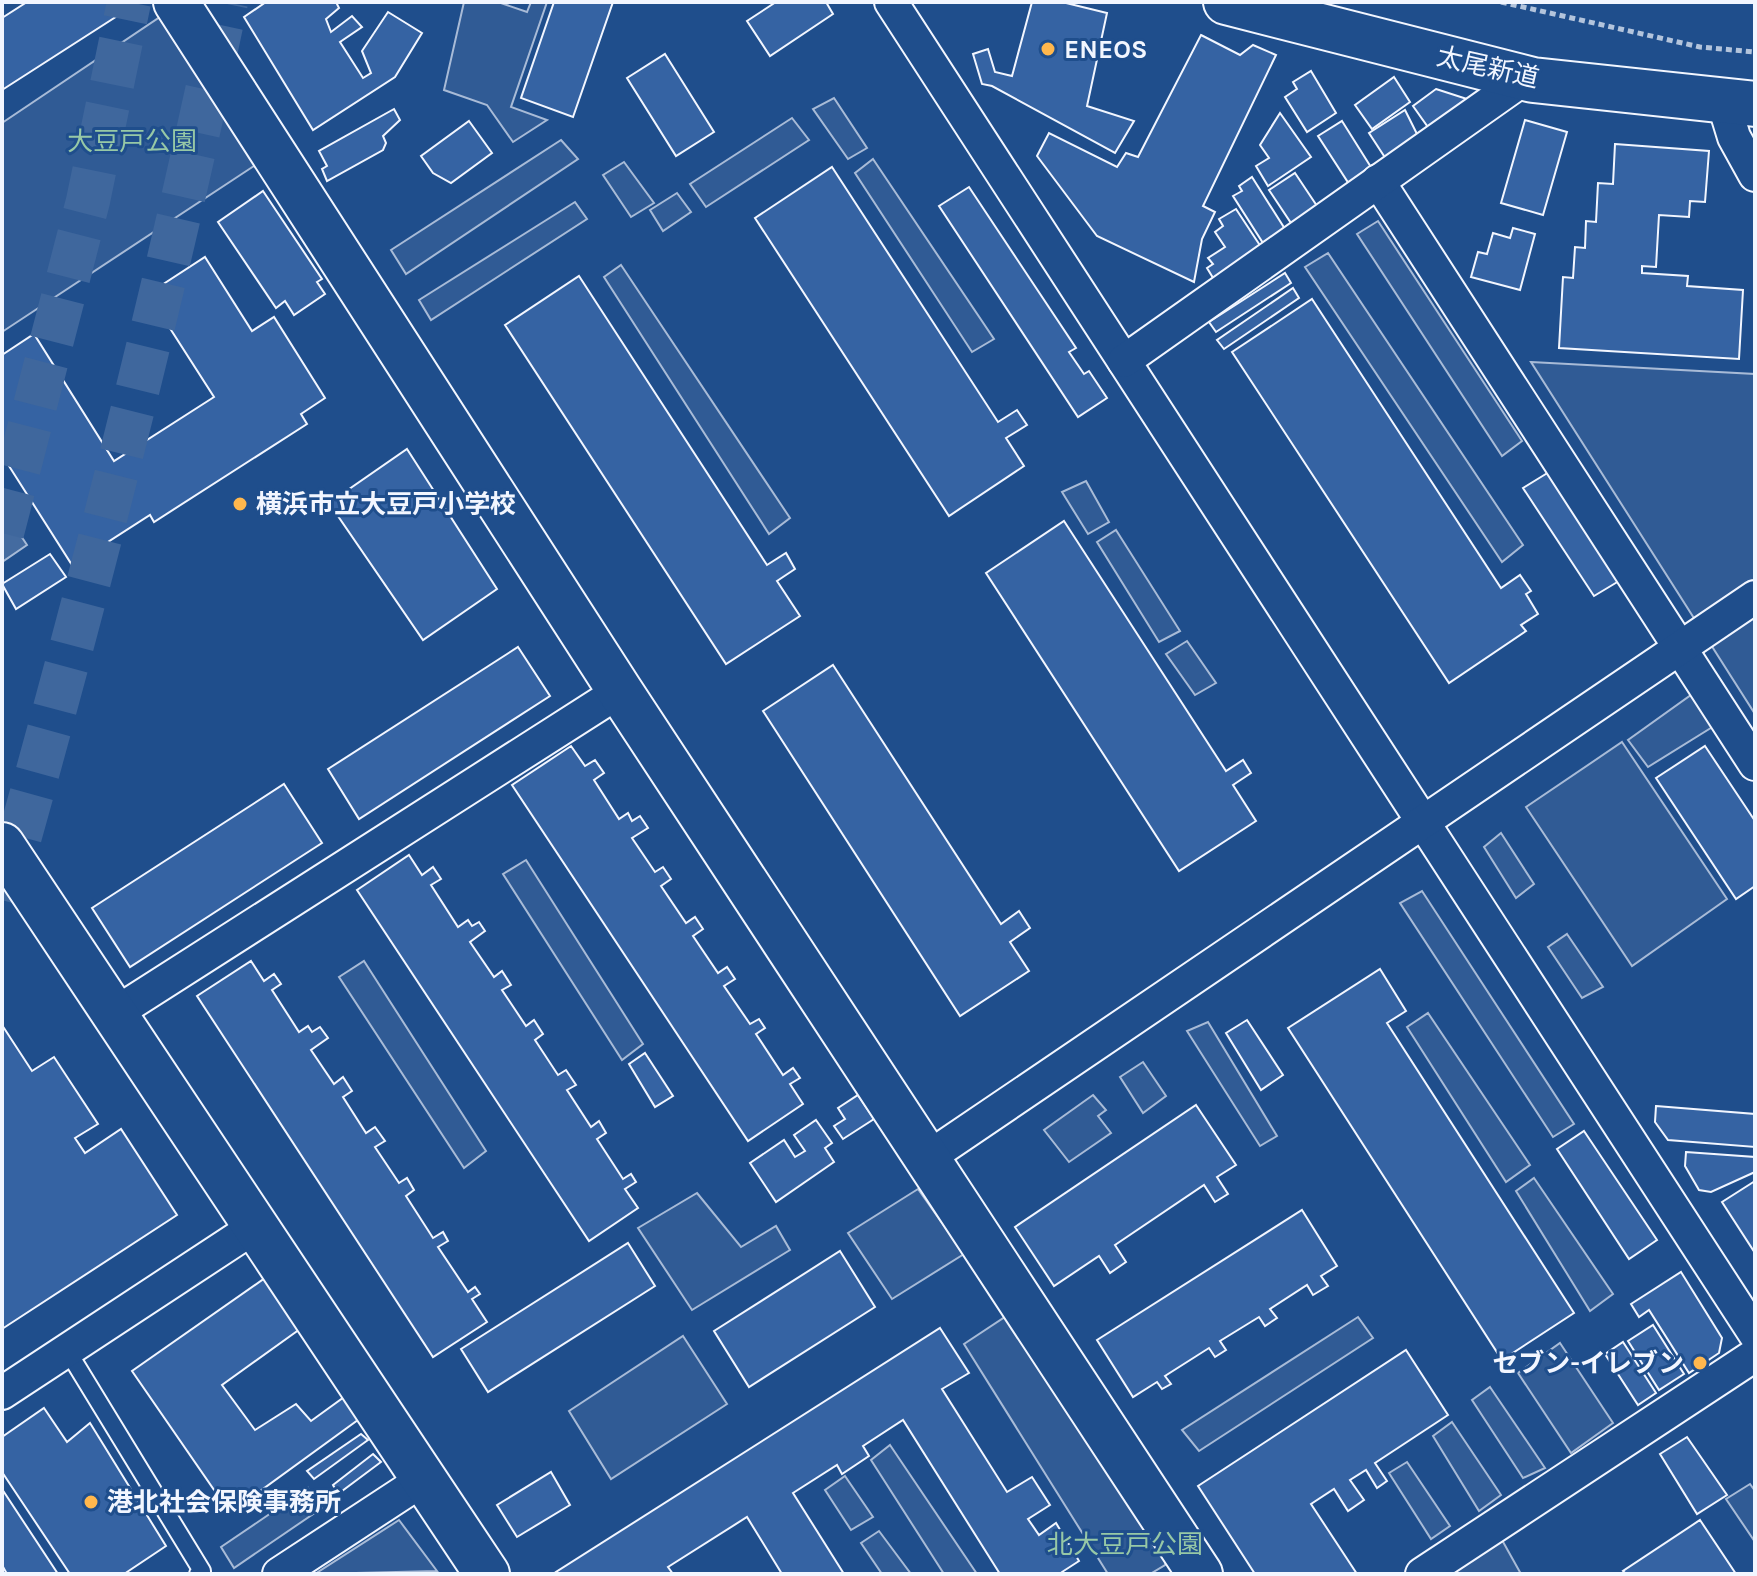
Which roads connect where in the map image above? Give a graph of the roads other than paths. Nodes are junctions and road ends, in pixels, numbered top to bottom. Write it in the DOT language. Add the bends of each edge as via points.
graph roads {
  1 [pos="176,2"];
  2 [pos="891,2"];
  3 [pos="1226,2"];
  4 [pos="1525,78"];
  5 [pos="1739,102"];
  6 [pos="1755,175"];
  7 [pos="1378,181"];
  8 [pos="1124,361"];
  9 [pos="1755,597"];
  10 [pos="1680,648"];
  11 [pos="620,691"];
  12 [pos="1755,764"];
  13 [pos="1423,822"];
  14 [pos="2,845"];
  15 [pos="114,1014"];
  16 [pos="926,1159"];
  17 [pos="256,1226"];
  18 [pos="1755,1334"];
  19 [pos="67,1350"];
  20 [pos="1755,1355"];
  21 [pos="2,1393"];
  22 [pos="424,1479"];
  23 [pos="1188,1569"];
  24 [pos="198,1574"];
  25 [pos="279,1574"];
  26 [pos="487,1574"];
  27 [pos="1422,1574"];
  1 -- 11 [label="street"];
  2 -- 8 [label="street"];
  3 -- 4 [label="street, 太尾新道" via="1330,21"];
  4 -- 5 [label="street, 太尾新道"];
  4 -- 7 [label="street"];
  5 -- 6 [label="street" via="1734,137"];
  7 -- 8 [label="street"];
  7 -- 10 [label="street"];
  8 -- 13 [label="street"];
  9 -- 10 [label="street"];
  10 -- 12 [label="street"];
  10 -- 13 [label="street"];
  11 -- 15 [label="street"];
  11 -- 16 [label="street"];
  13 -- 16 [label="street"];
  13 -- 18 [label="street"];
  14 -- 15 [label="street"];
  15 -- 17 [label="street"];
  16 -- 23 [label="street"];
  17 -- 19 [label="street"];
  17 -- 22 [label="street"];
  19 -- 21 [label="street"];
  19 -- 24 [label="lane" via="202,1571"];
  20 -- 27 [label="street"];
  22 -- 25 [label="street"];
  22 -- 26 [label="street"];
}
